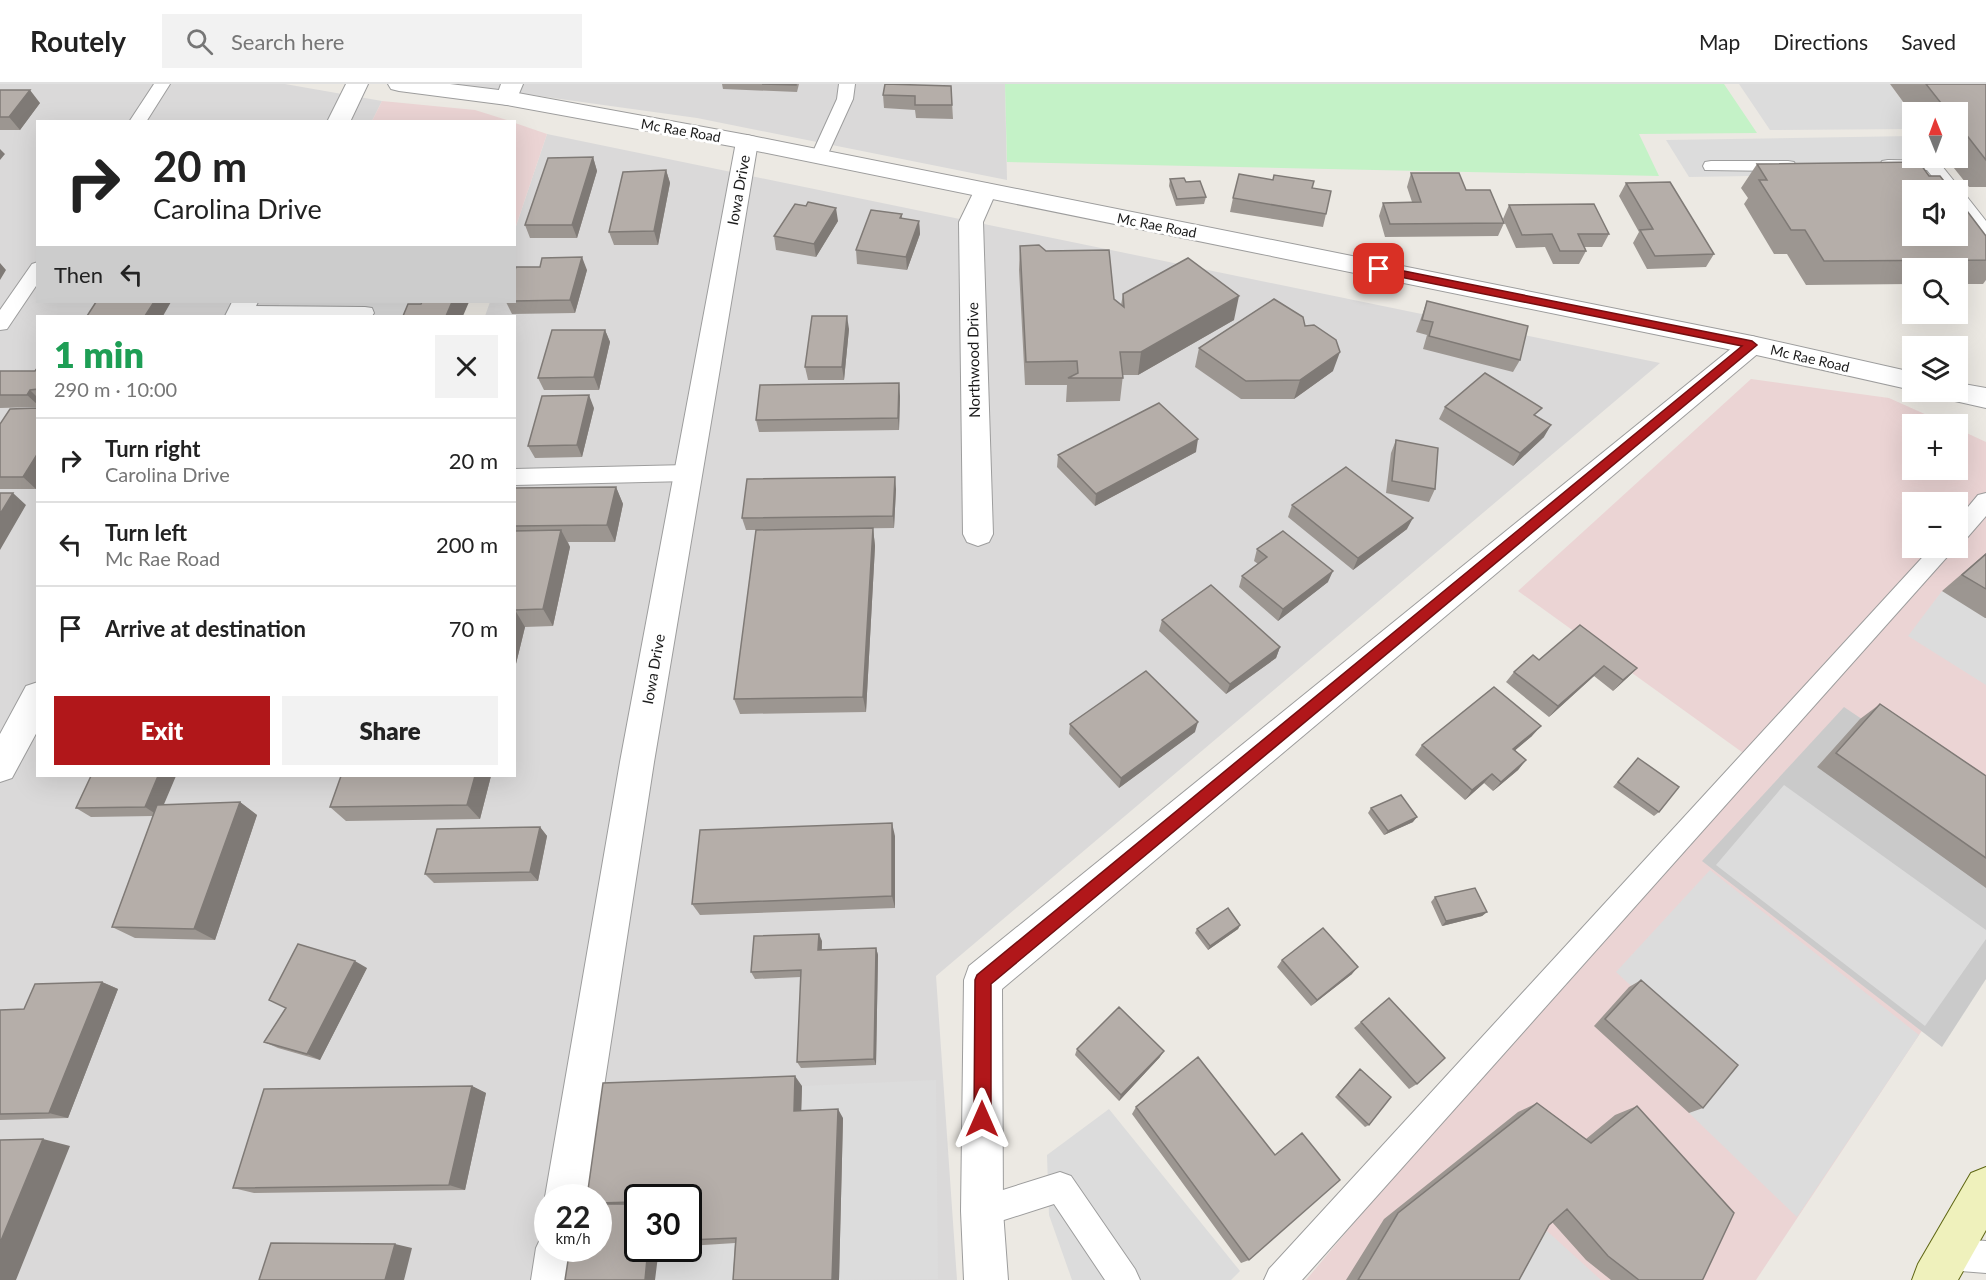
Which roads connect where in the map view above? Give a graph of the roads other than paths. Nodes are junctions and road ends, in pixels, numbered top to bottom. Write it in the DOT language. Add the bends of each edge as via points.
graph roads {
  1 [pos="162,84"];
  2 [pos="357,84"];
  3 [pos="399,84"];
  4 [pos="847,84"];
  5 [pos="509,91"];
  6 [pos="138,120"];
  7 [pos="339,120"];
  8 [pos="747,142"];
  9 [pos="819,156"];
  10 [pos="1804,165"];
  11 [pos="1874,165"];
  12 [pos="1711,166"];
  13 [pos="1944,180"];
  14 [pos="985,190"];
  15 [pos="1968,210"];
  16 [pos="1986,233"];
  17 [pos="36,271"];
  18 [pos="241,310"];
  19 [pos="366,310"];
  20 [pos="0,324"];
  21 [pos="1752,345"];
  22 [pos="1902,379"];
  23 [pos="1968,394"];
  24 [pos="1986,398"];
  25 [pos="688,473"];
  26 [pos="516,477"];
  27 [pos="1986,501"];
  28 [pos="1968,522"];
  29 [pos="978,534"];
  30 [pos="1935,558"];
  31 [pos="36,700"];
  32 [pos="0,767"];
  33 [pos="568,1184"];
  34 [pos="1986,1188"];
  35 [pos="982,1211"];
  36 [pos="556,1262"];
  37 [pos="1956,1264"];
  38 [pos="553,1280"];
  39 [pos="986,1280"];
  40 [pos="1124,1280"];
  41 [pos="1280,1280"];
  1 -- 6 [label="lane"];
  2 -- 7 [label="street"];
  3 -- 5 [label="street, Mc Rae Road"];
  4 -- 9 [label="lane" via="845,99"];
  5 -- 8 [label="street, Mc Rae Road"];
  8 -- 9 [label="street, Mc Rae Road"];
  8 -- 25 [label="street, Iowa Drive"];
  9 -- 14 [label="street, Mc Rae Road"];
  10 -- 12 [label="lane"];
  11 -- 13 [label="lane" via="1932,165"];
  14 -- 21 [label="street, Mc Rae Road"];
  14 -- 29 [label="street, Northwood Drive" via="971,222"];
  15 -- 16 [label="lane"];
  17 -- 20 [label="lane"];
  18 -- 19 [label="lane"];
  21 -- 22 [label="street, Mc Rae Road"];
  21 -- 35 [label="street" via="983,980"];
  23 -- 24 [label="street"];
  25 -- 26 [label="lane"];
  25 -- 33 [label="street, Iowa Drive"];
  27 -- 28 [label="lane"];
  30 -- 41 [label="lane"];
  31 -- 32 [label="street"];
  34 -- 37 [label="main road"];
  35 -- 39 [label="street"];
  35 -- 40 [label="lane" via="1060,1187"];
  36 -- 38 [label="street"];
}
